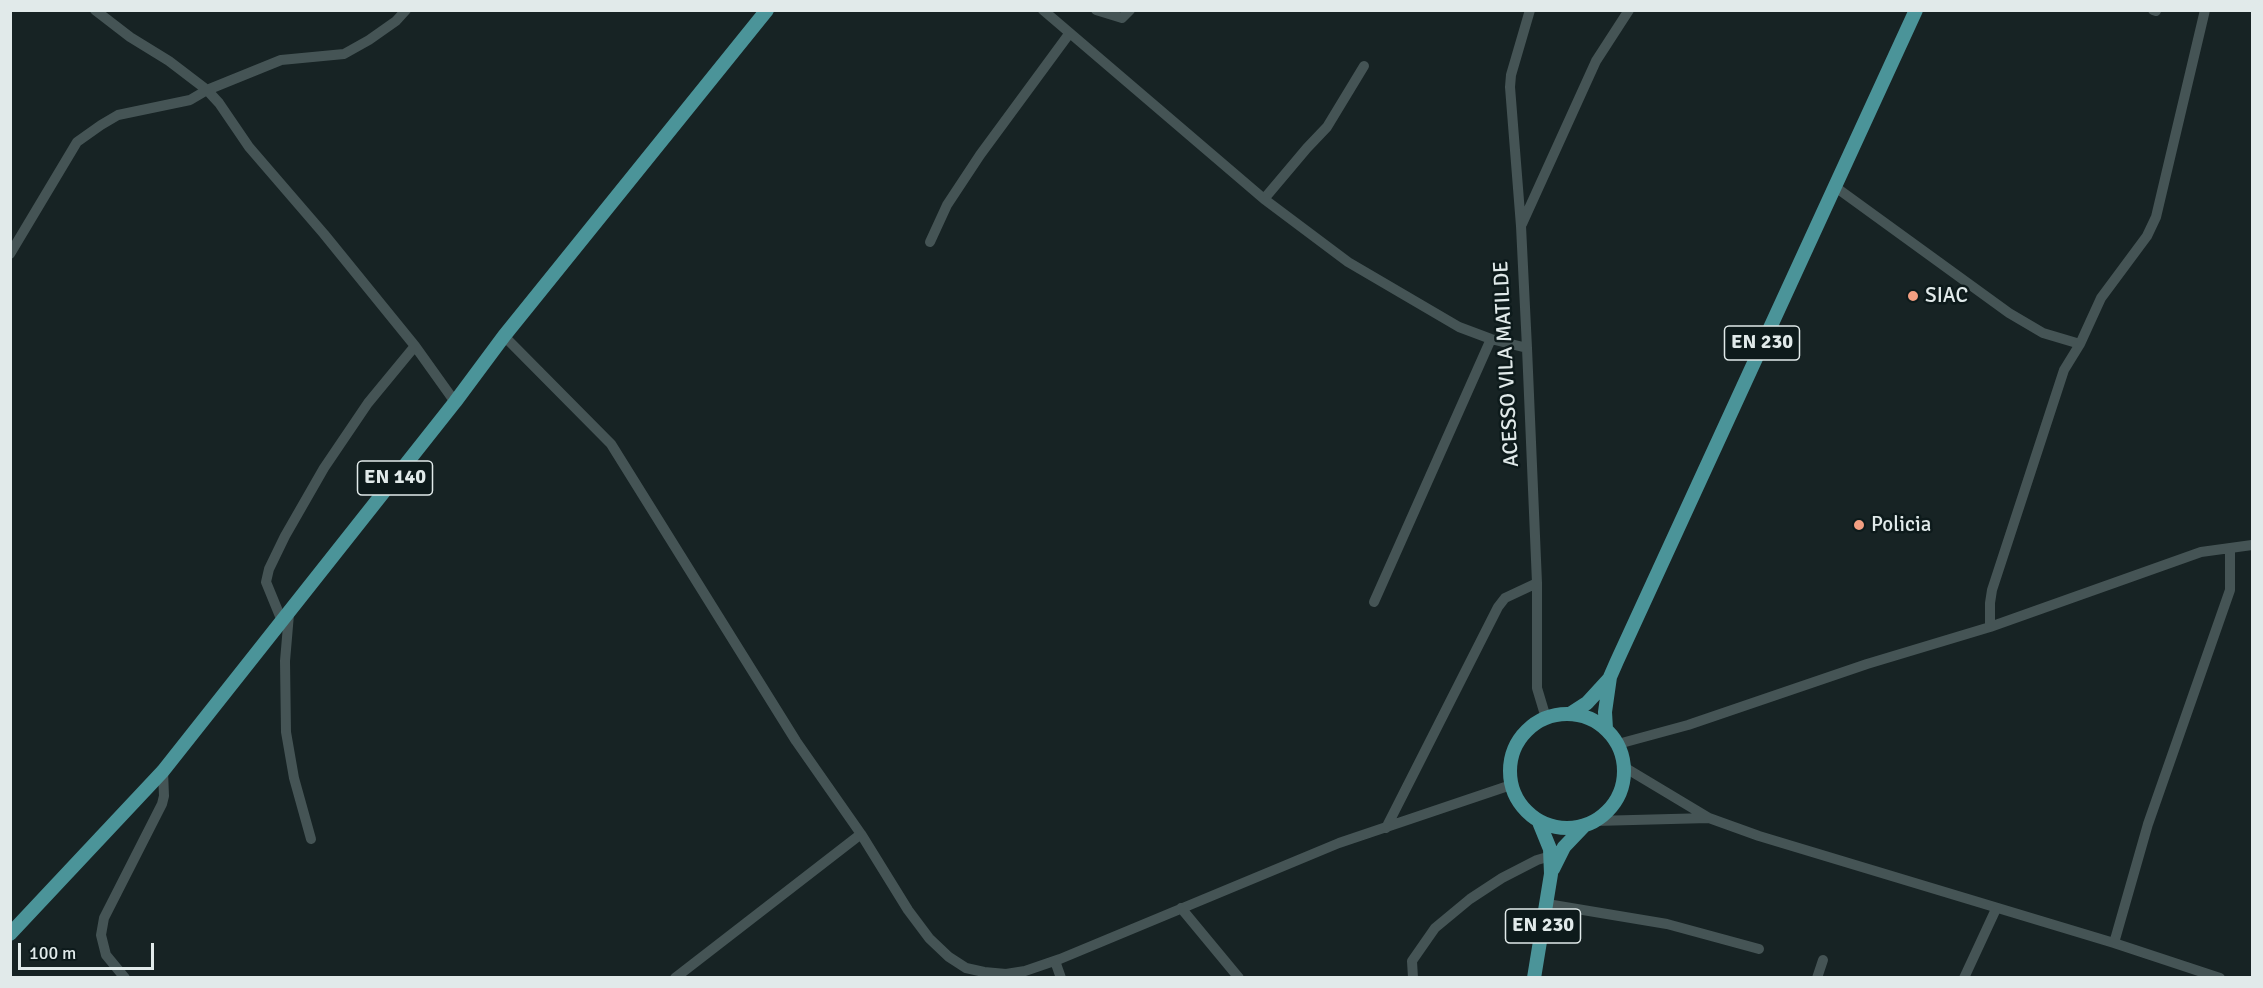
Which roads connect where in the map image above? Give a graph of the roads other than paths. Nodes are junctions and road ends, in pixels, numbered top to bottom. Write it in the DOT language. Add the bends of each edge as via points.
graph roads {
  1 [pos="95,10"];
  2 [pos="406,10"];
  3 [pos="767,10"];
  4 [pos="1043,10"];
  5 [pos="1096,10"];
  6 [pos="1131,10"];
  7 [pos="1530,10"];
  8 [pos="1629,10"];
  9 [pos="1916,10"];
  10 [pos="2205,10"];
  11 [pos="1070,34"];
  12 [pos="1364,66"];
  13 [pos="207,90"];
  14 [pos="1834,186"];
  15 [pos="1264,199"];
  16 [pos="1521,226"];
  17 [pos="930,242"];
  18 [pos="10,254"];
  19 [pos="504,336"];
  20 [pos="1491,339"];
  21 [pos="2080,344"];
  22 [pos="415,346"];
  23 [pos="1527,348"];
  24 [pos="455,402"];
  25 [pos="2253,545"];
  26 [pos="2230,549"];
  27 [pos="1537,583"];
  28 [pos="1374,602"];
  29 [pos="286,617"];
  30 [pos="1990,627"];
  31 [pos="1610,677"];
  32 [pos="1570,714"];
  33 [pos="1546,718"];
  34 [pos="1606,729"];
  35 [pos="1618,744"];
  36 [pos="1624,767"];
  37 [pos="163,771"];
  38 [pos="1511,785"];
  39 [pos="1709,818"];
  40 [pos="1539,822"];
  41 [pos="1591,823"];
  42 [pos="1386,828"];
  43 [pos="861,834"];
  44 [pos="312,839"];
  45 [pos="1551,856"];
  46 [pos="1551,874"];
  47 [pos="1547,904"];
  48 [pos="1181,908"];
  49 [pos="1996,909"];
  50 [pos="10,934"];
  51 [pos="2114,943"];
  52 [pos="1759,949"];
  53 [pos="1823,960"];
  54 [pos="1055,961"];
  55 [pos="125,978"];
  56 [pos="675,978"];
  57 [pos="1061,978"];
  58 [pos="1239,978"];
  59 [pos="1413,978"];
  60 [pos="1534,978"];
  61 [pos="1817,978"];
  62 [pos="1964,978"];
  63 [pos="2220,978"];
  1 -- 13 [label="street"];
  2 -- 13 [label="street" via="396,21 344,54 281,60"];
  3 -- 19 [label="main road, EN 140"];
  4 -- 11 [label="street"];
  5 -- 6 [label="street" via="1122,18"];
  7 -- 16 [label="street, ACESSO VILA MATILDE" via="1510,87"];
  8 -- 16 [label="street" via="1596,61"];
  9 -- 14 [label="main road, EN 230"];
  10 -- 21 [label="street" via="2156,217 2147,236 2101,297"];
  11 -- 15 [label="street"];
  11 -- 17 [label="street" via="980,155 947,205"];
  12 -- 15 [label="street" via="1327,127"];
  13 -- 18 [label="street" via="190,100 118,116 78,142"];
  13 -- 22 [label="street" via="249,147"];
  14 -- 21 [label="street" via="2009,313 2043,333"];
  14 -- 31 [label="main road, EN 230"];
  15 -- 20 [label="street" via="1348,262 1459,327"];
  16 -- 23 [label="street, ACESSO VILA MATILDE"];
  19 -- 24 [label="main road, EN 140"];
  19 -- 43 [label="street" via="611,444 796,741"];
  20 -- 23 [label="street"];
  20 -- 28 [label="street"];
  21 -- 30 [label="street" via="2059,382 2015,517 1992,590"];
  22 -- 24 [label="street"];
  22 -- 29 [label="street" via="368,403 324,468 273,561 266,582"];
  23 -- 27 [label="street, ACESSO VILA MATILDE"];
  24 -- 29 [label="main road, EN 140"];
  25 -- 26 [label="street"];
  26 -- 30 [label="street" via="2200,552"];
  26 -- 51 [label="street" via="2230,590 2148,824"];
  27 -- 33 [label="street, ACESSO VILA MATILDE" via="1536,688"];
  27 -- 42 [label="street" via="1505,598 1498,607"];
  29 -- 37 [label="main road, EN 140"];
  29 -- 44 [label="street" via="286,732 294,778"];
  30 -- 35 [label="street"];
  31 -- 32 [label="main road, EN 230" via="1587,703"];
  31 -- 34 [label="main road, EN 230"];
  32 -- 33 [label="main road"];
  32 -- 34 [label="main road" via="1591,719"];
  33 -- 38 [label="main road" via="1530,728 1517,744 1510,764"];
  34 -- 35 [label="main road"];
  35 -- 36 [label="main road"];
  36 -- 39 [label="street"];
  36 -- 41 [label="main road" via="1621,790 1611,808"];
  37 -- 50 [label="main road, EN 140"];
  37 -- 55 [label="street" via="162,804 104,918 101,935 106,955"];
  38 -- 40 [label="main road" via="1517,800"];
  38 -- 42 [label="street"];
  39 -- 41 [label="street"];
  39 -- 49 [label="street"];
  40 -- 41 [label="main road" via="1554,828"];
  40 -- 45 [label="main road, EN 230"];
  41 -- 46 [label="main road, EN 230" via="1564,847"];
  42 -- 48 [label="street" via="1339,843"];
  43 -- 54 [label="street" via="908,910 949,957 966,968 1006,974"];
  43 -- 56 [label="street"];
  45 -- 46 [label="main road, EN 230"];
  45 -- 59 [label="street" via="1502,878 1435,928 1412,961"];
  46 -- 47 [label="main road, EN 230"];
  47 -- 52 [label="street" via="1667,924"];
  47 -- 60 [label="main road, EN 230"];
  48 -- 54 [label="street"];
  48 -- 58 [label="street"];
  49 -- 51 [label="street"];
  49 -- 62 [label="street"];
  51 -- 63 [label="street"];
  53 -- 61 [label="street"];
  54 -- 57 [label="street"];
}
